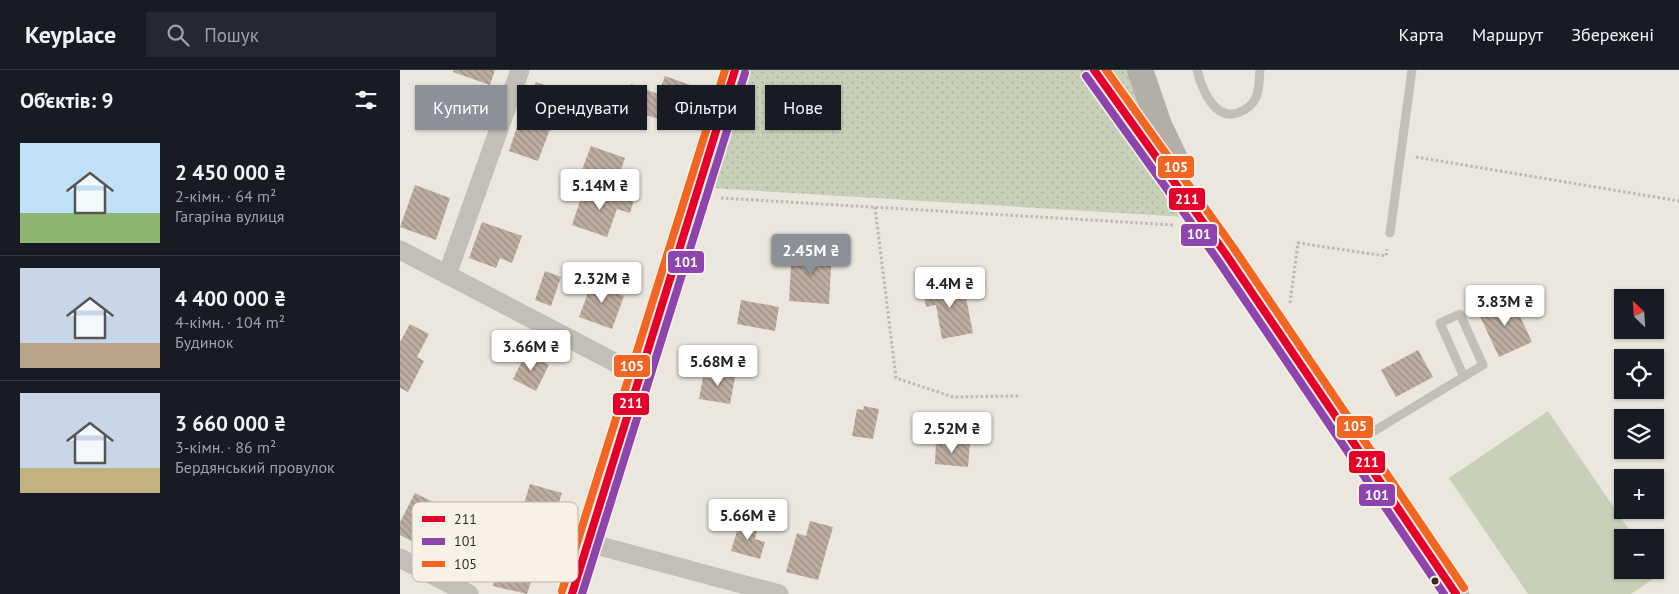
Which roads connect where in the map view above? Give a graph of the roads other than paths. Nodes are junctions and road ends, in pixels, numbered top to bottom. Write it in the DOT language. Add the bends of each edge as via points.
graph roads {
  1 [pos="520,70"];
  2 [pos="735,70"];
  3 [pos="1094,70"];
  4 [pos="1140,70"];
  5 [pos="1197,70"];
  6 [pos="1260,70"];
  7 [pos="1412,70"];
  8 [pos="1390,233"];
  9 [pos="400,250"];
  10 [pos="1225,253"];
  11 [pos="447,274"];
  12 [pos="641,376"];
  13 [pos="1464,377"];
  14 [pos="1354,444"];
  15 [pos="589,543"];
  16 [pos="400,558"];
  17 [pos="412,564"];
  18 [pos="578,576"];
  19 [pos="446,582"];
  20 [pos="576,582"];
  21 [pos="469,594"];
  22 [pos="572,594"];
  23 [pos="779,594"];
  24 [pos="1456,594"];
  1 -- 11 [label="street"];
  2 -- 12 [label="street"];
  3 -- 10 [label="street"];
  4 -- 10 [label="street" via="1158,124"];
  5 -- 6 [label="lane" via="1210,102 1220,112 1235,115 1248,109 1257,97"];
  7 -- 8 [label="lane"];
  9 -- 11 [label="street"];
  10 -- 14 [label="street"];
  11 -- 12 [label="street"];
  12 -- 15 [label="street"];
  13 -- 13 [label="lane" via="1483,365 1460,314 1440,323"];
  13 -- 14 [label="lane"];
  14 -- 24 [label="street"];
  15 -- 18 [label="street"];
  15 -- 23 [label="street"];
  16 -- 17 [label="street"];
  19 -- 21 [label="street"];
  20 -- 22 [label="street"];
}
